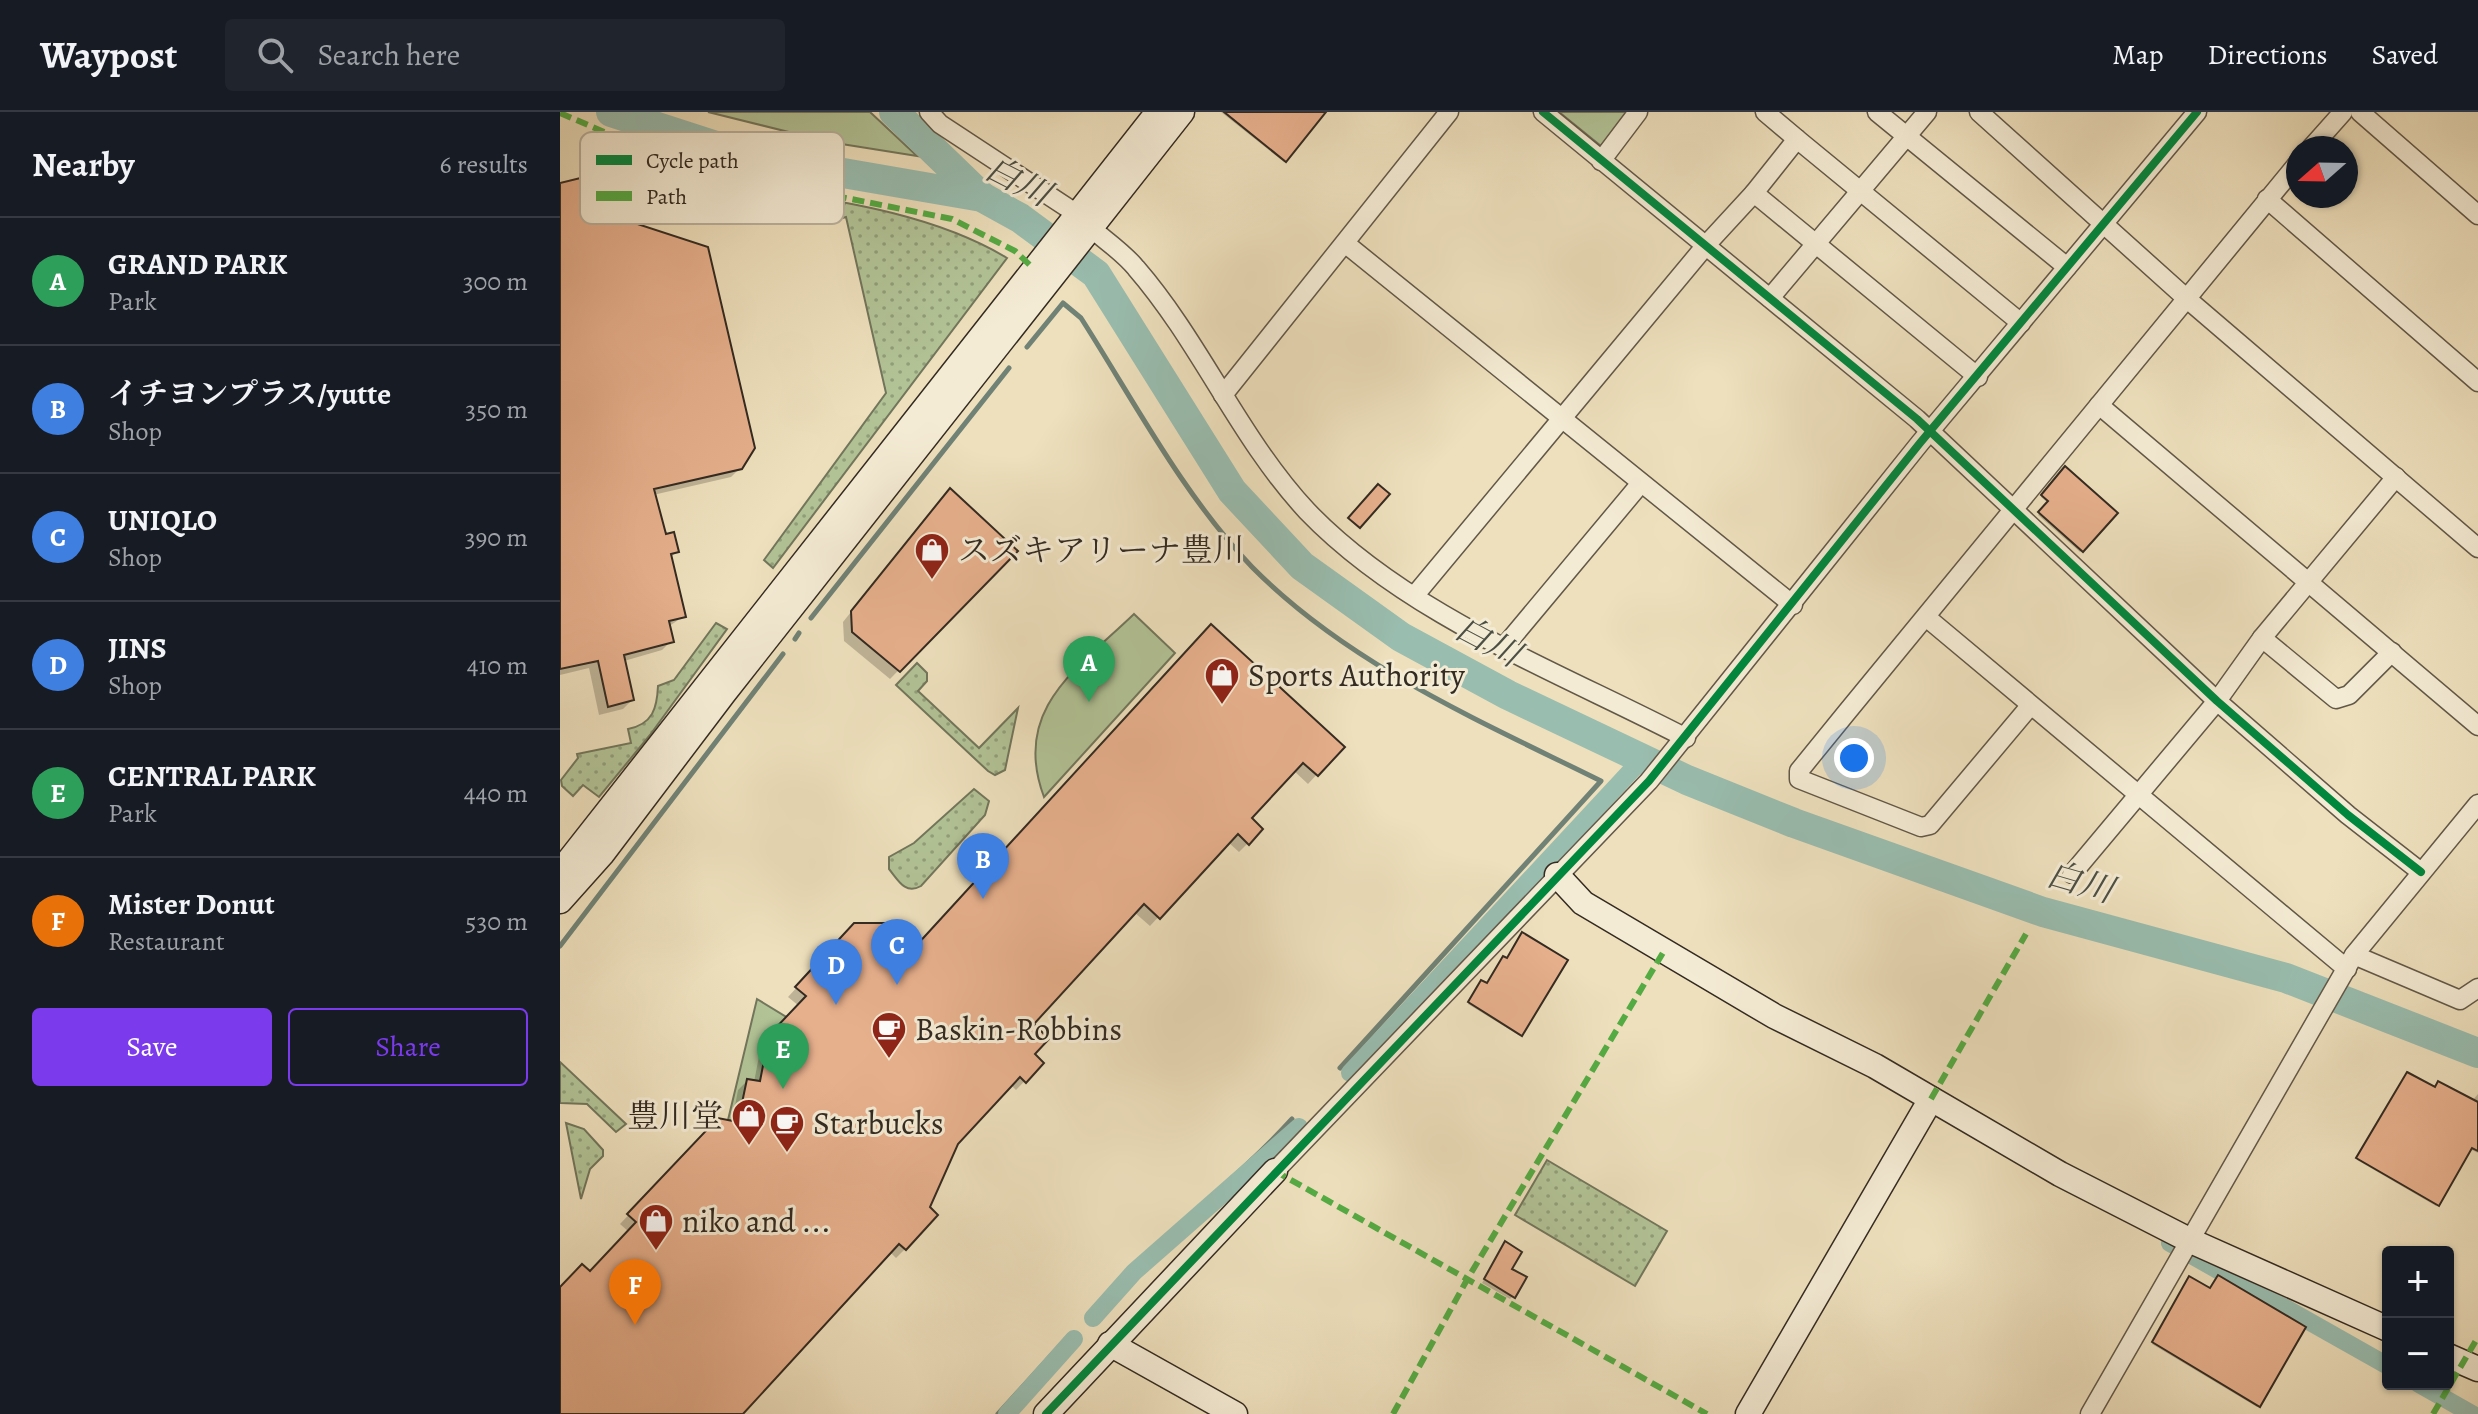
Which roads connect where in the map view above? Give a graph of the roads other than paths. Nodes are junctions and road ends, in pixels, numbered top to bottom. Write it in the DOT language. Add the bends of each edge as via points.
graph roads {
  1 [pos="929,112"];
  2 [pos="1158,112"];
  3 [pos="1182,112"];
  4 [pos="1449,112"];
  5 [pos="1543,112"];
  6 [pos="1638,112"];
  7 [pos="1765,112"];
  8 [pos="1877,112"];
  9 [pos="1927,112"];
  10 [pos="2197,112"];
  11 [pos="2343,112"];
  12 [pos="2360,112"];
  13 [pos="1986,114"];
  14 [pos="1907,136"];
  15 [pos="2322,136"];
  16 [pos="1797,139"];
  17 [pos="1601,161"];
  18 [pos="2286,177"];
  19 [pos="1860,190"];
  20 [pos="1754,193"];
  21 [pos="2267,199"];
  22 [pos="2478,215"];
  23 [pos="2105,222"];
  24 [pos="1080,227"];
  25 [pos="1346,244"];
  26 [pos="1707,244"];
  27 [pos="1815,244"];
  28 [pos="2067,267"];
  29 [pos="1047,269"];
  30 [pos="1770,298"];
  31 [pos="2186,298"];
  32 [pos="2021,323"];
  33 [pos="1978,377"];
  34 [pos="2478,382"];
  35 [pos="1223,395"];
  36 [pos="2099,405"];
  37 [pos="1563,418"];
  38 [pos="1931,431"];
  39 [pos="918,448"];
  40 [pos="2396,477"];
  41 [pos="1641,483"];
  42 [pos="2013,509"];
  43 [pos="2477,544"];
  44 [pos="2306,584"];
  45 [pos="1415,595"];
  46 [pos="1793,605"];
  47 [pos="1926,617"];
  48 [pos="800,621"];
  49 [pos="2262,638"];
  50 [pos="1504,647"];
  51 [pos="2392,652"];
  52 [pos="2217,701"];
  53 [pos="2030,706"];
  54 [pos="2478,726"];
  55 [pos="1680,744"];
  56 [pos="2138,794"];
  57 [pos="2478,804"];
  58 [pos="560,872"];
  59 [pos="2421,872"];
  60 [pos="2072,874"];
  61 [pos="1557,875"];
  62 [pos="560,901"];
  63 [pos="2350,962"];
  64 [pos="2478,988"];
  65 [pos="1928,1105"];
  66 [pos="1275,1171"];
  67 [pos="2187,1248"];
  68 [pos="2382,1327"];
  69 [pos="1110,1344"];
  70 [pos="2454,1359"];
  71 [pos="2478,1369"];
  72 [pos="1046,1414"];
  73 [pos="1235,1414"];
  74 [pos="1748,1414"];
  75 [pos="2090,1414"];
  1 -- 24 [label="street"];
  2 -- 24 [label="street"];
  3 -- 24 [label="street"];
  4 -- 25 [label="street"];
  5 -- 17 [label="street"];
  6 -- 17 [label="street"];
  7 -- 16 [label="street"];
  8 -- 14 [label="street"];
  9 -- 14 [label="street"];
  10 -- 23 [label="street"];
  11 -- 15 [label="street"];
  12 -- 22 [label="street"];
  13 -- 23 [label="street"];
  14 -- 19 [label="street"];
  14 -- 28 [label="street"];
  16 -- 19 [label="street"];
  16 -- 20 [label="street"];
  17 -- 26 [label="street"];
  18 -- 21 [label="street"];
  19 -- 27 [label="street"];
  19 -- 32 [label="street"];
  20 -- 26 [label="street"];
  20 -- 27 [label="street"];
  21 -- 31 [label="street"];
  21 -- 34 [label="street"];
  23 -- 28 [label="street"];
  23 -- 31 [label="street"];
  24 -- 29 [label="street"];
  24 -- 35 [label="street" via="1134,265 1167,306"];
  25 -- 35 [label="street"];
  25 -- 37 [label="street"];
  26 -- 30 [label="street"];
  26 -- 37 [label="street"];
  27 -- 30 [label="street"];
  27 -- 33 [label="street"];
  28 -- 32 [label="street"];
  29 -- 39 [label="street"];
  29 -- 58 [label="street"];
  30 -- 38 [label="street"];
  31 -- 36 [label="street"];
  31 -- 40 [label="street"];
  32 -- 33 [label="street"];
  33 -- 38 [label="street"];
  35 -- 45 [label="street" via="1262,456 1307,510 1357,556"];
  36 -- 42 [label="street"];
  36 -- 44 [label="street"];
  37 -- 41 [label="street"];
  37 -- 45 [label="street"];
  38 -- 42 [label="street"];
  38 -- 46 [label="street"];
  39 -- 48 [label="street" via="876,523"];
  39 -- 62 [label="street"];
  40 -- 43 [label="street"];
  40 -- 44 [label="street"];
  41 -- 46 [label="street"];
  41 -- 50 [label="street"];
  42 -- 47 [label="street"];
  42 -- 52 [label="street"];
  44 -- 49 [label="street"];
  44 -- 51 [label="street"];
  45 -- 50 [label="street"];
  46 -- 55 [label="street"];
  47 -- 53 [label="street"];
  47 -- 53 [label="street" via="1799,771 1799,779 1921,827 1930,825"];
  49 -- 51 [label="street" via="2336,699 2349,695"];
  49 -- 52 [label="street"];
  50 -- 55 [label="street"];
  51 -- 54 [label="street"];
  52 -- 56 [label="street"];
  52 -- 59 [label="street"];
  53 -- 56 [label="street"];
  55 -- 61 [label="street"];
  56 -- 60 [label="street"];
  56 -- 63 [label="street"];
  57 -- 59 [label="street"];
  59 -- 63 [label="street"];
  61 -- 65 [label="street" via="1583,903"];
  61 -- 66 [label="street"];
  63 -- 64 [label="street" via="2460,1000"];
  63 -- 67 [label="street"];
  65 -- 67 [label="street"];
  65 -- 74 [label="street"];
  66 -- 69 [label="street"];
  67 -- 68 [label="street"];
  67 -- 75 [label="street"];
  69 -- 72 [label="street"];
  69 -- 73 [label="street"];
  70 -- 71 [label="street"];
}
